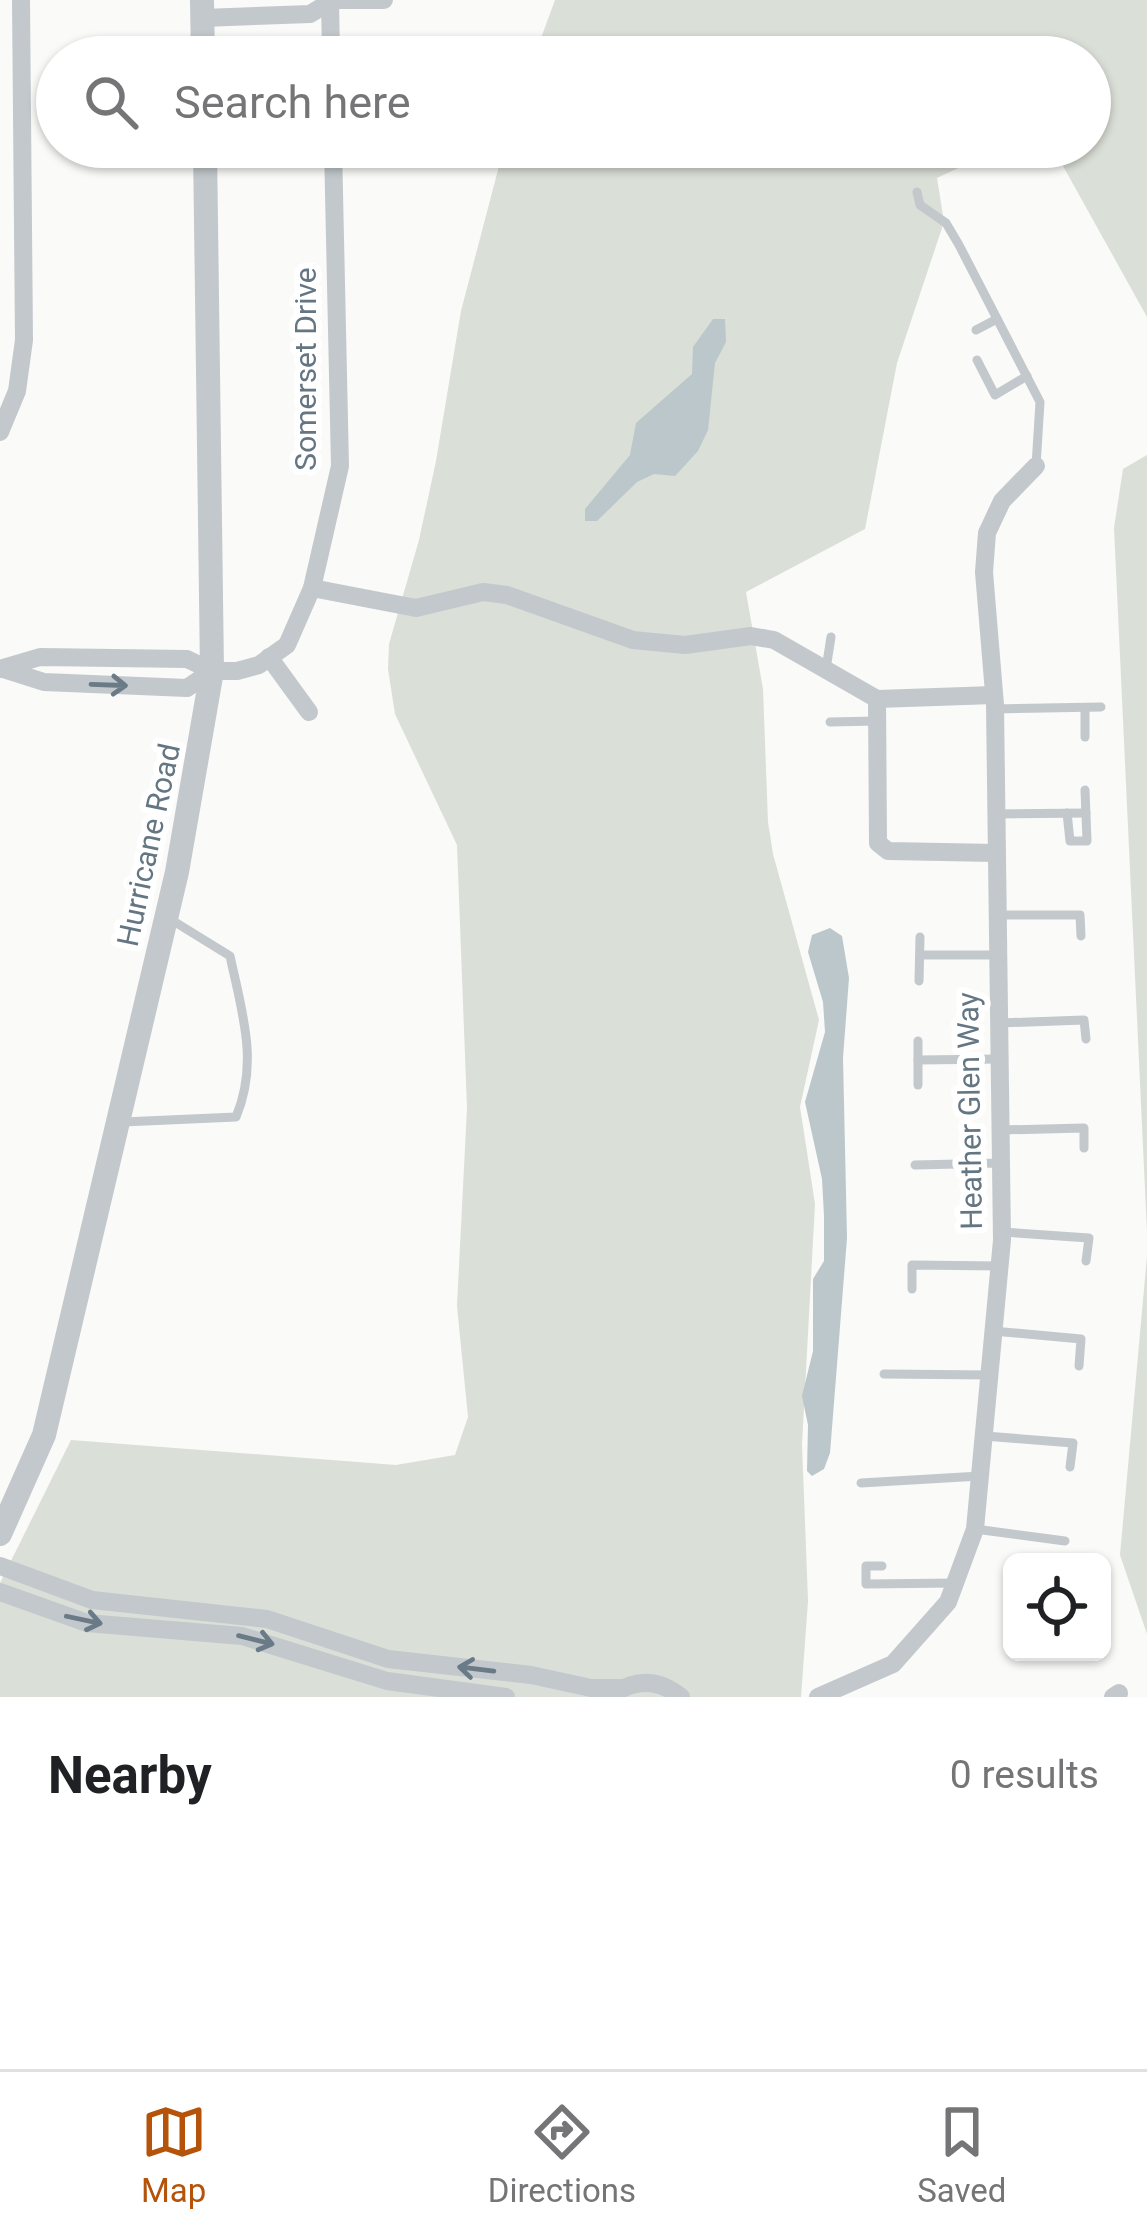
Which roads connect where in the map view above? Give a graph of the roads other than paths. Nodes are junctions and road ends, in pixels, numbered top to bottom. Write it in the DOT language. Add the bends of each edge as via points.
graph roads {
  1 [pos="22,0"];
  2 [pos="328,0"];
  3 [pos="384,0"];
  4 [pos="202,9"];
  5 [pos="330,36"];
  6 [pos="205,168"];
  7 [pos="333,168"];
  8 [pos="917,192"];
  9 [pos="997,319"];
  10 [pos="976,330"];
  11 [pos="977,360"];
  12 [pos="1027,376"];
  13 [pos="0,432"];
  14 [pos="1036,466"];
  15 [pos="312,588"];
  16 [pos="831,637"];
  17 [pos="269,657"];
  18 [pos="1,668"];
  19 [pos="826,669"];
  20 [pos="212,671"];
  21 [pos="877,699"];
  22 [pos="995,702"];
  23 [pos="1101,707"];
  24 [pos="1084,708"];
  25 [pos="308,712"];
  26 [pos="876,721"];
  27 [pos="830,722"];
  28 [pos="1084,737"];
  29 [pos="1085,790"];
  30 [pos="1059,798"];
  31 [pos="1064,813"];
  32 [pos="1086,813"];
  33 [pos="997,814"];
  34 [pos="996,853"];
  35 [pos="998,915"];
  36 [pos="166,916"];
  37 [pos="1081,936"];
  38 [pos="920,937"];
  39 [pos="998,955"];
  40 [pos="920,956"];
  41 [pos="920,981"];
  42 [pos="999,1023"];
  43 [pos="1086,1040"];
  44 [pos="918,1041"];
  45 [pos="1000,1059"];
  46 [pos="918,1060"];
  47 [pos="917,1085"];
  48 [pos="118,1123"];
  49 [pos="1000,1130"];
  50 [pos="1084,1148"];
  51 [pos="1001,1163"];
  52 [pos="915,1165"];
  53 [pos="1002,1232"];
  54 [pos="1086,1261"];
  55 [pos="1000,1266"];
  56 [pos="912,1288"];
  57 [pos="993,1331"];
  58 [pos="1079,1366"];
  59 [pos="884,1374"];
  60 [pos="990,1375"];
  61 [pos="985,1436"];
  62 [pos="1070,1467"];
  63 [pos="980,1476"];
  64 [pos="861,1483"];
  65 [pos="975,1529"];
  66 [pos="0,1534"];
  67 [pos="1066,1541"];
  68 [pos="0,1565"];
  69 [pos="882,1566"];
  70 [pos="43,1581"];
  71 [pos="956,1583"];
  72 [pos="0,1592"];
  73 [pos="29,1606"];
  74 [pos="145,1606"];
  75 [pos="140,1628"];
  76 [pos="602,1693"];
  77 [pos="506,1697"];
  78 [pos="681,1697"];
  79 [pos="818,1697"];
  1 -- 13 [label="street" via="24,340 17,391"];
  2 -- 3 [label="street"];
  2 -- 4 [label="street" via="310,14"];
  2 -- 5 [label="street"];
  6 -- 20 [label="street, Hurricane Road"];
  7 -- 15 [label="street, Somerset Drive" via="340,463"];
  8 -- 9 [label="lane" via="920,205 946,224"];
  9 -- 10 [label="lane"];
  9 -- 12 [label="lane"];
  11 -- 12 [label="lane" via="990,397"];
  12 -- 14 [label="lane" via="1040,402"];
  14 -- 22 [label="street, Heather Glen Way" via="1002,501 987,533"];
  15 -- 17 [label="street, Somerset Drive" via="287,645"];
  15 -- 19 [label="street" via="416,608 483,592 633,640 774,640"];
  16 -- 19 [label="lane"];
  17 -- 20 [label="street"];
  17 -- 25 [label="street"];
  18 -- 20 [label="street" via="40,657 124,658 187,659"];
  18 -- 20 [label="street, one-way" via="44,682 187,688"];
  19 -- 21 [label="street"];
  20 -- 36 [label="street, Hurricane Road"];
  21 -- 22 [label="street"];
  21 -- 26 [label="street"];
  22 -- 24 [label="lane"];
  22 -- 33 [label="street, Heather Glen Way"];
  23 -- 24 [label="lane"];
  24 -- 28 [label="lane"];
  26 -- 27 [label="lane"];
  26 -- 34 [label="street" via="878,843 888,851"];
  29 -- 32 [label="lane"];
  30 -- 31 [label="lane"];
  31 -- 32 [label="lane"];
  31 -- 32 [label="lane" via="1070,841 1087,841"];
  31 -- 33 [label="lane"];
  33 -- 34 [label="street, Heather Glen Way"];
  34 -- 35 [label="street, Heather Glen Way"];
  35 -- 37 [label="lane" via="1079,915"];
  35 -- 39 [label="street, Heather Glen Way"];
  36 -- 48 [label="street, Hurricane Road"];
  36 -- 48 [label="lane" via="230,956 249,1086 236,1118"];
  38 -- 40 [label="lane"];
  39 -- 40 [label="lane"];
  39 -- 42 [label="street, Heather Glen Way"];
  40 -- 41 [label="lane"];
  42 -- 43 [label="lane" via="1084,1020"];
  42 -- 45 [label="street, Heather Glen Way"];
  44 -- 46 [label="lane"];
  45 -- 46 [label="lane"];
  45 -- 49 [label="street, Heather Glen Way"];
  46 -- 47 [label="lane"];
  48 -- 66 [label="street, Hurricane Road" via="44,1436"];
  49 -- 50 [label="lane" via="1084,1129"];
  49 -- 51 [label="street, Heather Glen Way"];
  51 -- 52 [label="lane"];
  51 -- 53 [label="street, Heather Glen Way"];
  53 -- 54 [label="lane" via="1088,1238"];
  53 -- 55 [label="street, Heather Glen Way"];
  55 -- 56 [label="lane" via="913,1265"];
  55 -- 57 [label="street, Heather Glen Way"];
  57 -- 58 [label="lane" via="1081,1340"];
  57 -- 60 [label="street, Heather Glen Way"];
  59 -- 60 [label="lane"];
  60 -- 61 [label="street, Heather Glen Way"];
  61 -- 62 [label="lane" via="1073,1443"];
  61 -- 63 [label="street, Heather Glen Way"];
  63 -- 64 [label="lane"];
  63 -- 65 [label="street, Heather Glen Way"];
  65 -- 67 [label="lane"];
  65 -- 71 [label="street, Heather Glen Way"];
  68 -- 70 [label="street"];
  69 -- 71 [label="lane" via="866,1566 866,1584"];
  70 -- 73 [label="lane"];
  70 -- 74 [label="street" via="92,1600"];
  71 -- 79 [label="street, Heather Glen Way" via="893,1664"];
  72 -- 73 [label="street"];
  73 -- 75 [label="street, one-way"];
  74 -- 75 [label="lane"];
  76 -- 74 [label="street, one-way" via="531,1675 388,1659 234,1612"];
  75 -- 77 [label="street, one-way" via="242,1636 387,1681"];
  76 -- 78 [label="street" via="651,1682"];
}
